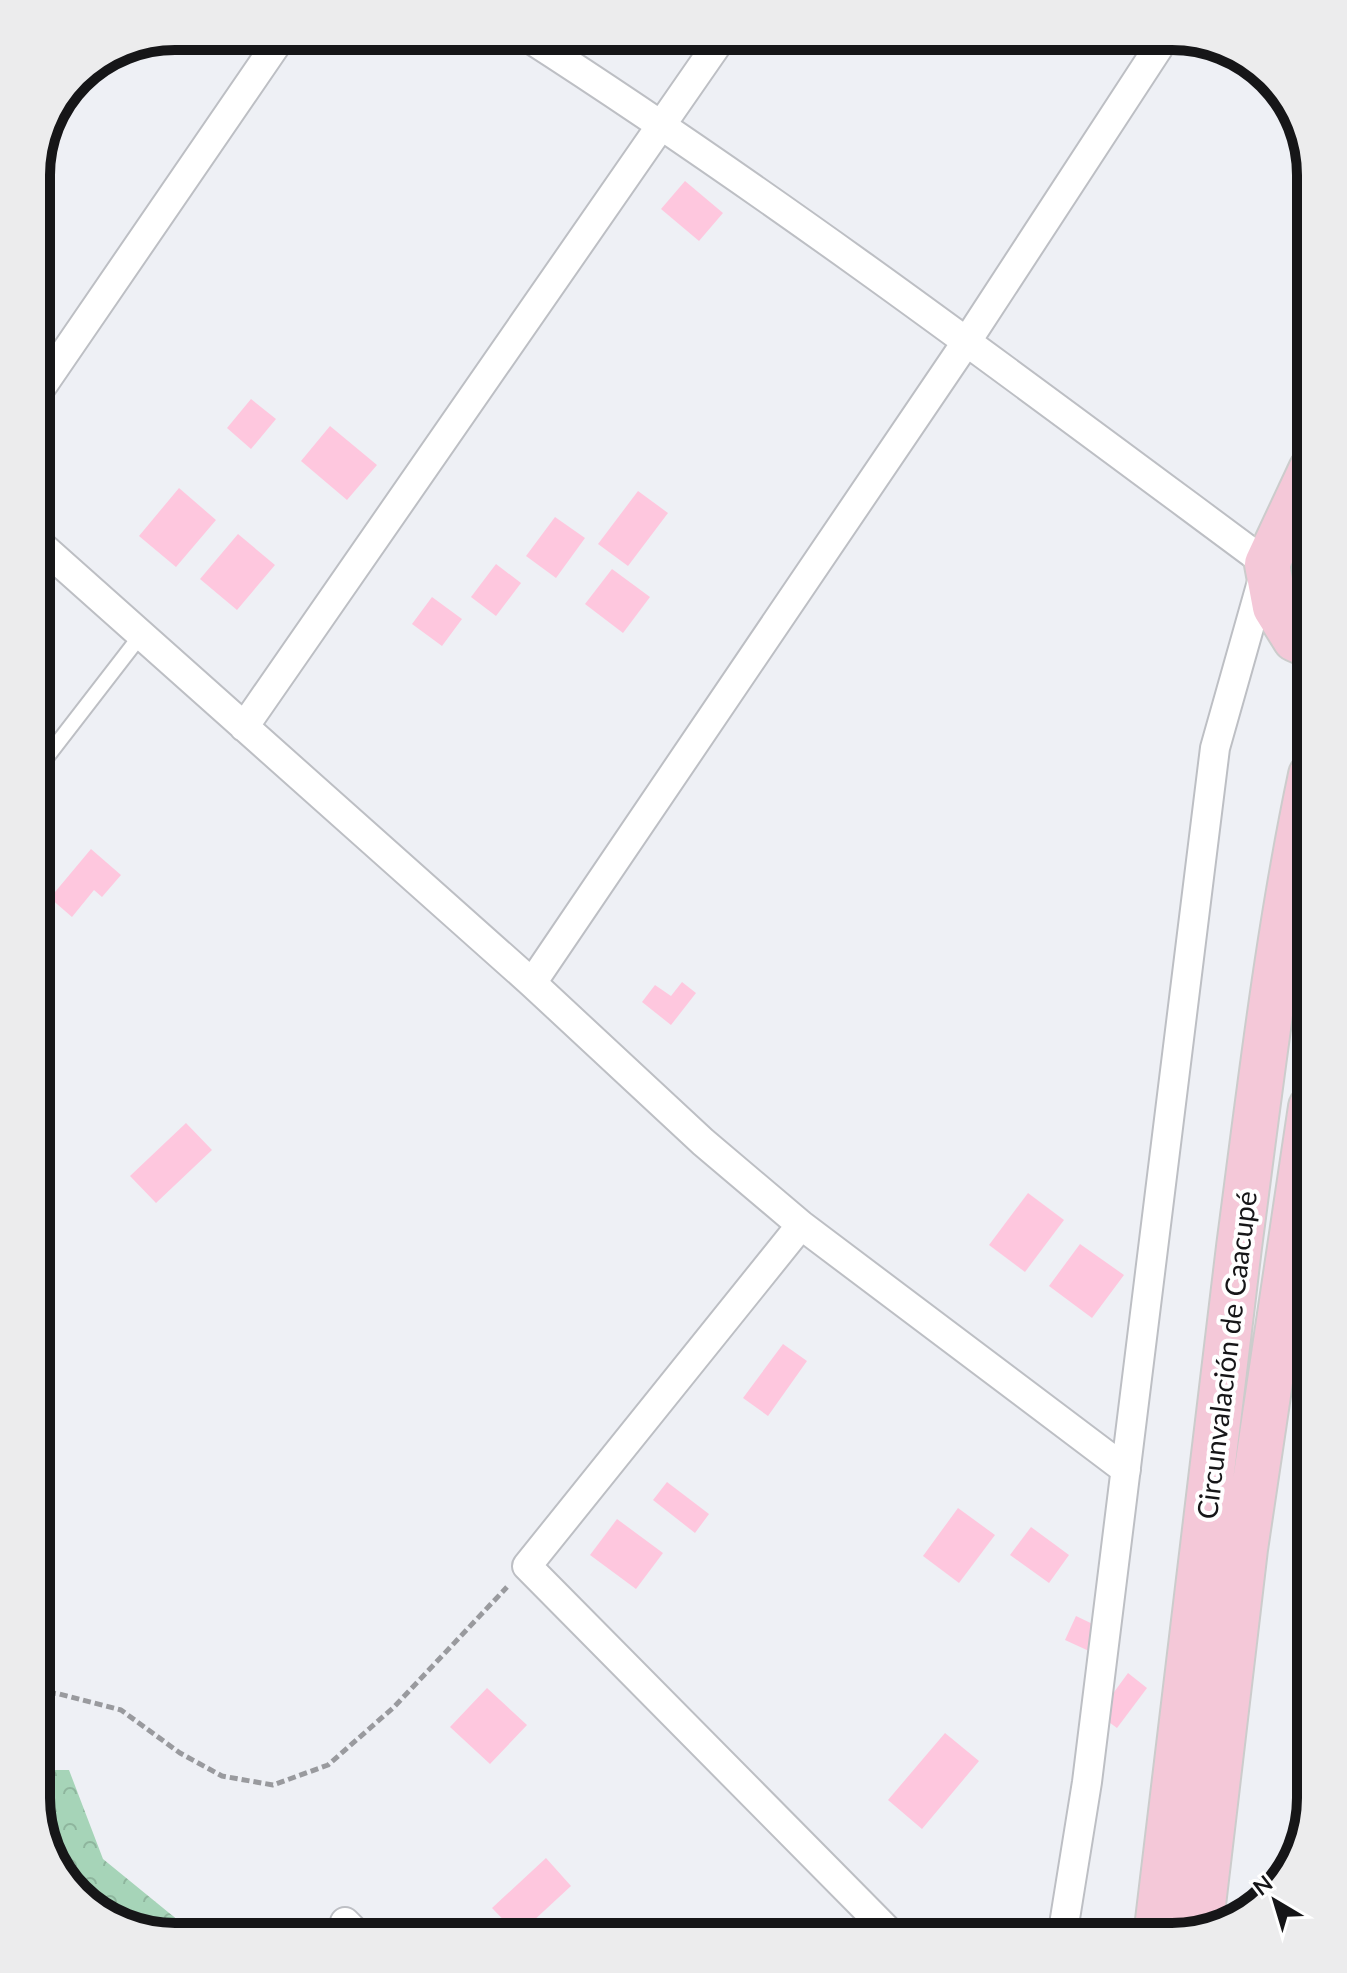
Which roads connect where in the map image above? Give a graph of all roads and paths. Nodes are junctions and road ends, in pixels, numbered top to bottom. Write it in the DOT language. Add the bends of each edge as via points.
graph roads {
  1 [pos="272,50"];
  2 [pos="548,50"];
  3 [pos="713,50"];
  4 [pos="1157,50"];
  5 [pos="662,124"];
  6 [pos="967,341"];
  7 [pos="50,375"];
  8 [pos="1297,500"];
  9 [pos="50,554"];
  10 [pos="1267,564"];
  11 [pos="141,635"];
  12 [pos="1297,640"];
  13 [pos="244,727"];
  14 [pos="50,753"];
  15 [pos="1297,842"];
  16 [pos="532,983"];
  17 [pos="801,1225"];
  18 [pos="1297,1225"];
  19 [pos="1126,1470"];
  20 [pos="527,1566"];
  21 [pos="50,1693"];
  22 [pos="1201,1920"];
  23 [pos="880,1923"];
  24 [pos="1064,1923"];
  25 [pos="1158,1923"];
  1 -- 7 [label="street"];
  2 -- 5 [label="street"];
  3 -- 5 [label="street"];
  4 -- 6 [label="street"];
  5 -- 6 [label="street"];
  5 -- 13 [label="street"];
  6 -- 10 [label="street"];
  6 -- 16 [label="street"];
  8 -- 10 [label="highway"];
  9 -- 11 [label="street"];
  10 -- 12 [label="highway" via="1275,607"];
  10 -- 19 [label="street" via="1215,748"];
  11 -- 13 [label="street"];
  11 -- 14 [label="lane"];
  13 -- 16 [label="street"];
  15 -- 25 [label="highway, Circunvalación de Caacupé" via="1206,1503"];
  16 -- 17 [label="street"];
  17 -- 19 [label="street"];
  17 -- 20 [label="street"];
  18 -- 22 [label="highway, Circunvalación de Caacupé" via="1245,1549"];
  19 -- 24 [label="street"];
  20 -- 21 [label="path" via="394,1707 328,1765 273,1785 222,1776 121,1710"];
  20 -- 23 [label="street"];
}
